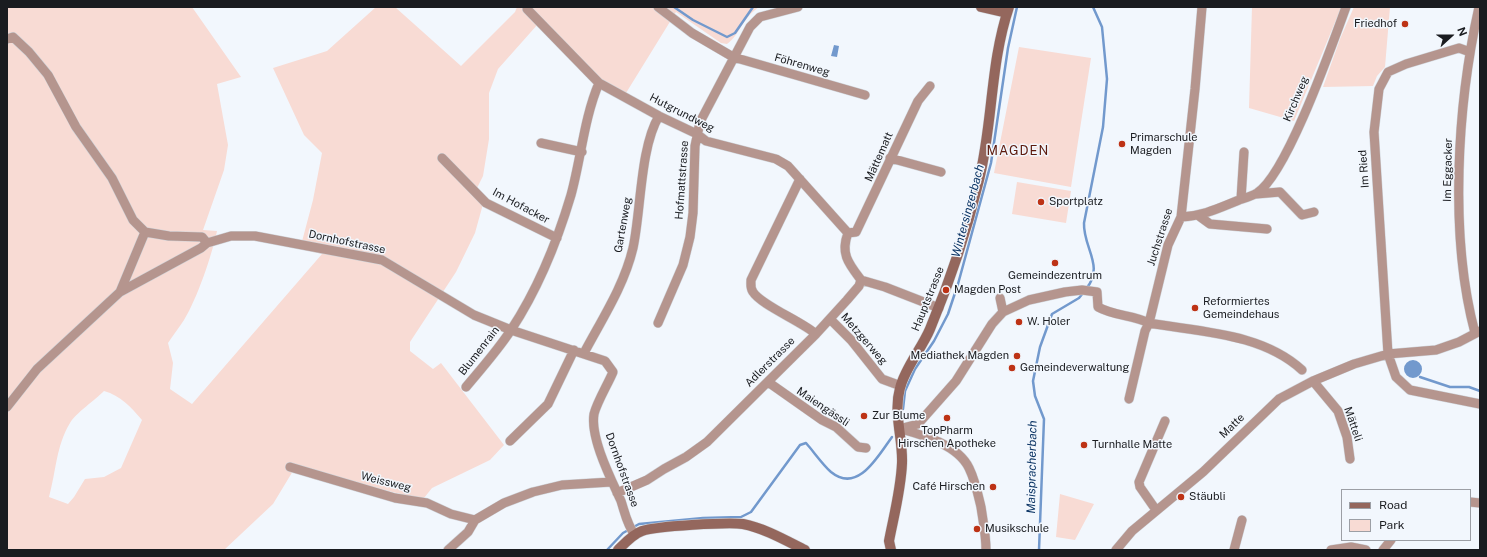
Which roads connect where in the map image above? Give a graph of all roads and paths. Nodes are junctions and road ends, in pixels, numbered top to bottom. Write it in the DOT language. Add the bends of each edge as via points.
graph roads {
  1 [pos="658,7"];
  2 [pos="798,7"];
  3 [pos="981,7"];
  4 [pos="1202,7"];
  5 [pos="1346,7"];
  6 [pos="1479,7"];
  7 [pos="526,9"];
  8 [pos="1008,10"];
  9 [pos="7,39"];
  10 [pos="1470,52"];
  11 [pos="733,57"];
  12 [pos="599,84"];
  13 [pos="930,86"];
  14 [pos="865,96"];
  15 [pos="659,116"];
  16 [pos="697,134"];
  17 [pos="541,143"];
  18 [pos="582,152"];
  19 [pos="1244,152"];
  20 [pos="442,158"];
  21 [pos="890,158"];
  22 [pos="941,172"];
  23 [pos="800,179"];
  24 [pos="1256,194"];
  25 [pos="1241,199"];
  26 [pos="1314,212"];
  27 [pos="1199,216"];
  28 [pos="1181,217"];
  29 [pos="1267,229"];
  30 [pos="145,232"];
  31 [pos="848,233"];
  32 [pos="557,238"];
  33 [pos="207,244"];
  34 [pos="861,280"];
  35 [pos="120,292"];
  36 [pos="1000,298"];
  37 [pos="939,308"];
  38 [pos="1002,312"];
  39 [pos="830,319"];
  40 [pos="658,323"];
  41 [pos="1149,323"];
  42 [pos="511,330"];
  43 [pos="1478,332"];
  44 [pos="816,334"];
  45 [pos="574,350"];
  46 [pos="584,353"];
  47 [pos="1388,354"];
  48 [pos="1302,370"];
  49 [pos="1313,381"];
  50 [pos="768,382"];
  51 [pos="901,386"];
  52 [pos="466,387"];
  53 [pos="1128,399"];
  54 [pos="1480,404"];
  55 [pos="7,407"];
  56 [pos="1165,421"];
  57 [pos="900,429"];
  58 [pos="510,441"];
  59 [pos="866,448"];
  60 [pos="1350,459"];
  61 [pos="290,467"];
  62 [pos="611,482"];
  63 [pos="617,493"];
  64 [pos="1156,510"];
  65 [pos="475,520"];
  66 [pos="1242,520"];
  67 [pos="632,530"];
  68 [pos="1390,541"];
  69 [pos="448,550"];
  70 [pos="618,550"];
  71 [pos="805,550"];
  72 [pos="891,550"];
  73 [pos="986,550"];
  74 [pos="1116,550"];
  75 [pos="1234,550"];
  76 [pos="1331,550"];
  77 [pos="1366,550"];
  78 [pos="1383,550"];
  1 -- 11 [label="street, Föhrenweg" via="692,33"];
  2 -- 11 [label="street, Hofmattstrasse" via="760,17 750,27"];
  3 -- 8 [label="main road"];
  4 -- 28 [label="street, Juchstrasse"];
  5 -- 24 [label="street, Kirchweg" via="1306,109 1280,164 1270,180"];
  6 -- 10 [label="street, Im Eggacker"];
  7 -- 12 [label="street, Hutgrundweg"];
  8 -- 37 [label="main road, Hauptstrasse" via="998,52 980,179"];
  9 -- 30 [label="street" via="13,37 48,74 76,127 112,178 133,220"];
  10 -- 43 [label="street, Im Eggacker" via="1462,109 1459,197 1464,270"];
  10 -- 47 [label="street, Im Ried" via="1459,48 1406,64 1388,72 1379,89 1374,132"];
  11 -- 14 [label="street, Föhrenweg"];
  11 -- 16 [label="street, Hofmattstrasse" via="700,122"];
  12 -- 15 [label="street, Hutgrundweg"];
  12 -- 18 [label="street, Im Hofacker"];
  13 -- 21 [label="street, Mättematt" via="918,101"];
  15 -- 16 [label="street, Hutgrundweg"];
  15 -- 46 [label="street, Gartenweg" via="646,158 633,248 623,278"];
  16 -- 23 [label="street, Hutgrundweg" via="706,141 776,159 788,166"];
  16 -- 40 [label="street, Hofmattstrasse" via="690,237 683,265"];
  17 -- 18 [label="street"];
  18 -- 32 [label="street, Im Hofacker"];
  19 -- 25 [label="street"];
  20 -- 32 [label="street, Im Hofacker" via="486,203"];
  21 -- 22 [label="street"];
  21 -- 31 [label="street, Mättematt" via="873,200 856,232"];
  23 -- 31 [label="street, Hutgrundweg"];
  23 -- 44 [label="street" via="751,280 751,290 757,298 806,325"];
  24 -- 25 [label="street, Kirchweg"];
  24 -- 26 [label="street, Kirchweg" via="1280,192 1302,215"];
  25 -- 27 [label="street, Kirchweg"];
  27 -- 28 [label="street, Kirchweg"];
  27 -- 29 [label="street, Kirchweg" via="1210,224"];
  28 -- 41 [label="street, Juchstrasse" via="1168,246"];
  30 -- 33 [label="street" via="202,237"];
  30 -- 35 [label="street"];
  31 -- 34 [label="street" via="845,241 846,260"];
  32 -- 42 [label="street, Im Hofacker" via="546,267"];
  33 -- 35 [label="street, Dornhofstrasse"];
  33 -- 42 [label="street, Dornhofstrasse" via="231,236 255,236 382,260 474,315"];
  34 -- 37 [label="street"];
  34 -- 39 [label="street, Adlerstrasse" via="855,291"];
  35 -- 55 [label="street, Dornhofstrasse" via="37,369"];
  36 -- 38 [label="street"];
  37 -- 51 [label="main road, Hauptstrasse"];
  38 -- 41 [label="street" via="1029,300 1082,290 1097,292 1098,307 1104,310 1140,318"];
  38 -- 57 [label="street" via="956,381 918,424"];
  39 -- 44 [label="street, Adlerstrasse"];
  39 -- 51 [label="street, Metzgerweg" via="851,340 882,379"];
  41 -- 48 [label="street" via="1250,342 1279,354"];
  41 -- 53 [label="street, Juchstrasse"];
  42 -- 45 [label="street, Dornhofstrasse"];
  42 -- 52 [label="street, Blumenrain"];
  43 -- 47 [label="street, Matte" via="1436,350"];
  44 -- 50 [label="street, Adlerstrasse"];
  45 -- 46 [label="street, Dornhofstrasse"];
  45 -- 58 [label="street" via="548,404"];
  46 -- 62 [label="street, Dornhofstrasse" via="605,361 613,372 594,414 595,437"];
  47 -- 49 [label="street, Matte" via="1354,364"];
  47 -- 54 [label="street, Im Ried" via="1396,377 1410,390"];
  49 -- 60 [label="street, Mätteli" via="1338,411 1347,437"];
  49 -- 64 [label="street, Matte" via="1279,399 1203,472"];
  50 -- 59 [label="street, Maiengässli" via="836,427 858,447"];
  50 -- 63 [label="street, Adlerstrasse" via="707,442 647,480"];
  51 -- 57 [label="main road, Hauptstrasse" via="897,407"];
  56 -- 64 [label="street" via="1139,482"];
  57 -- 72 [label="main road, Hauptstrasse" via="902,476 889,541"];
  57 -- 73 [label="street" via="924,435 951,449 969,467 985,528"];
  61 -- 65 [label="street, Weissweg" via="395,498 427,503 450,514"];
  62 -- 63 [label="street, Dornhofstrasse"];
  62 -- 65 [label="street" via="562,485 533,492 504,503"];
  63 -- 67 [label="street, Dornhofstrasse"];
  64 -- 74 [label="street, Matte" via="1132,531"];
  65 -- 69 [label="street" via="468,532"];
  66 -- 75 [label="street"];
  67 -- 70 [label="main road"];
  67 -- 71 [label="main road" via="742,524"];
  68 -- 78 [label="street"];
  76 -- 77 [label="street" via="1351,547"];
}
